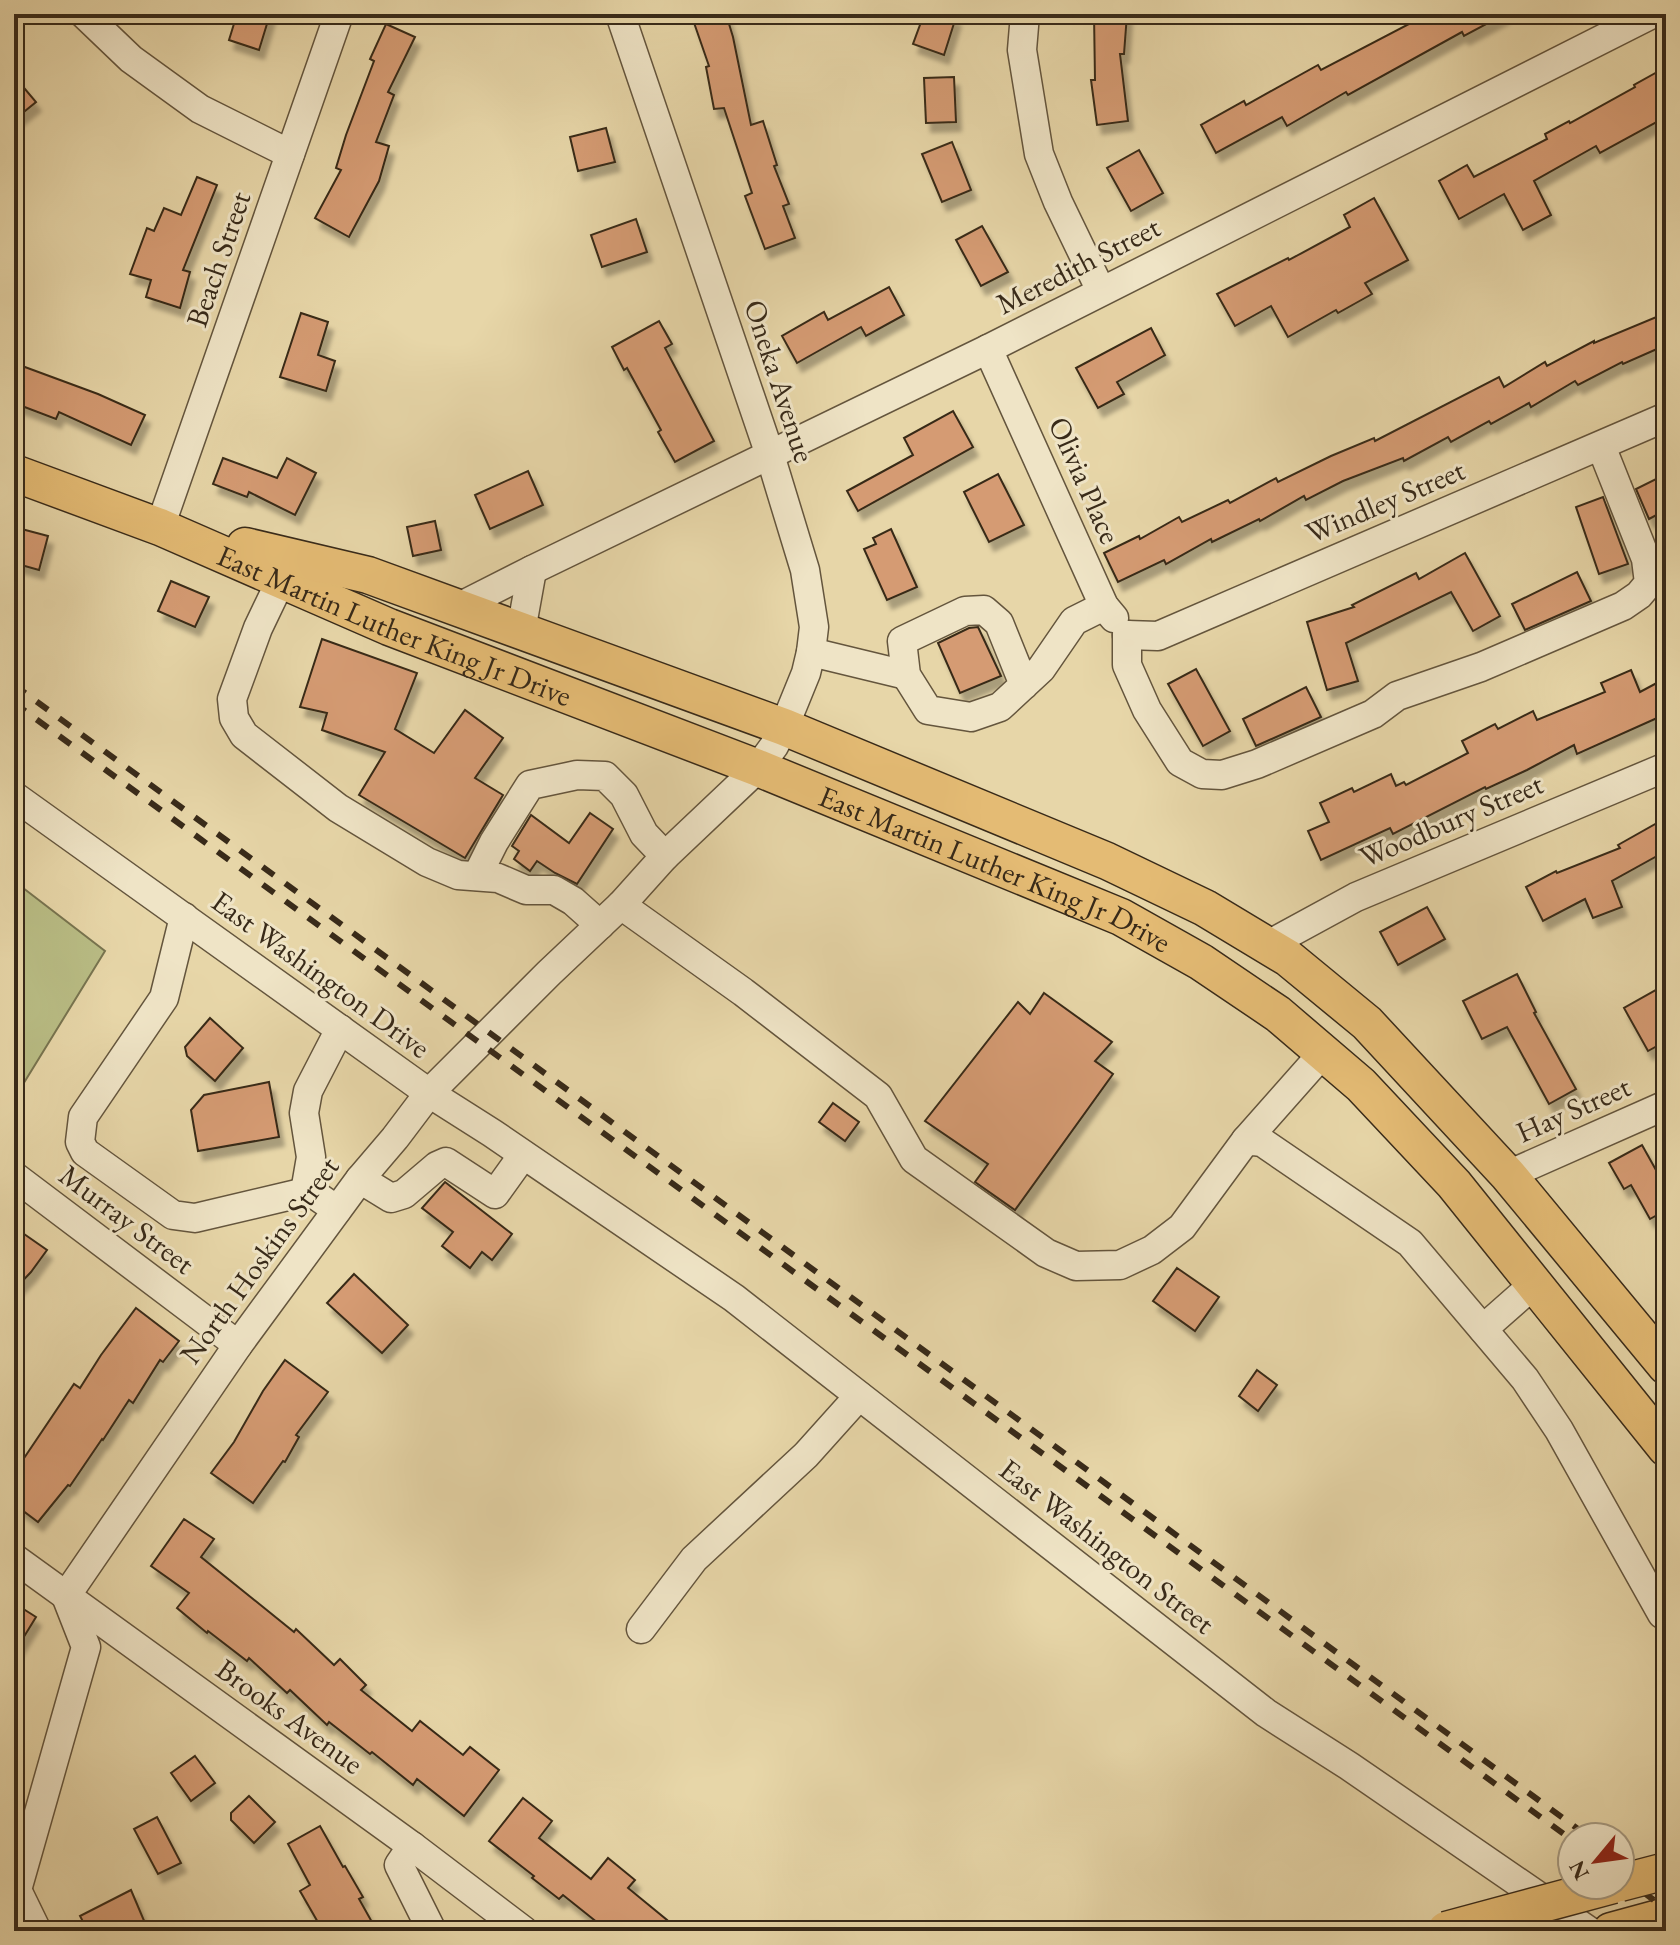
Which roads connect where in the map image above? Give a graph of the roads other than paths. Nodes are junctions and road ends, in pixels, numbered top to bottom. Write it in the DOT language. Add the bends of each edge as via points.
graph roads {
  1 [pos="84,14"];
  2 [pos="339,14"];
  3 [pos="620,14"];
  4 [pos="1025,14"];
  5 [pos="1652,14"];
  6 [pos="290,154"];
  7 [pos="1101,291"];
  8 [pos="988,349"];
  9 [pos="1666,417"];
  10 [pos="1601,446"];
  11 [pos="770,455"];
  12 [pos="14,473"];
  13 [pos="160,527"];
  14 [pos="532,570"];
  15 [pos="281,580"];
  16 [pos="1104,606"];
  17 [pos="459,607"];
  18 [pos="521,631"];
  19 [pos="1127,635"];
  20 [pos="811,652"];
  21 [pos="906,675"];
  22 [pos="1024,685"];
  23 [pos="784,727"];
  24 [pos="1666,767"];
  25 [pos="758,768"];
  26 [pos="14,796"];
  27 [pos="665,856"];
  28 [pos="477,876"];
  29 [pos="621,905"];
  30 [pos="184,917"];
  31 [pos="600,925"];
  32 [pos="1266,946"];
  33 [pos="340,1029"];
  34 [pos="1323,1053"];
  35 [pos="429,1093"];
  36 [pos="1666,1105"];
  37 [pos="1246,1140"];
  38 [pos="523,1155"];
  39 [pos="1508,1175"];
  40 [pos="14,1176"];
  41 [pos="360,1179"];
  42 [pos="305,1192"];
  43 [pos="593,1202"];
  44 [pos="337,1210"];
  45 [pos="1534,1284"];
  46 [pos="1483,1329"];
  47 [pos="238,1345"];
  48 [pos="1666,1366"];
  49 [pos="859,1396"];
  50 [pos="1666,1448"];
  51 [pos="14,1558"];
  52 [pos="66,1596"];
  53 [pos="1662,1614"];
  54 [pos="641,1629"];
  55 [pos="412,1846"];
  56 [pos="1666,1871"];
  57 [pos="1636,1879"];
  58 [pos="16,1892"];
  59 [pos="1556,1901"];
  60 [pos="1666,1916"];
  61 [pos="37,1931"];
  62 [pos="432,1931"];
  63 [pos="524,1931"];
  64 [pos="1444,1931"];
  65 [pos="1589,1931"];
  66 [pos="1611,1931"];
  1 -- 6 [label="street" via="131,59 200,109"];
  2 -- 6 [label="street, Beach Street"];
  3 -- 11 [label="street, Oneka Avenue"];
  4 -- 7 [label="street" via="1022,50 1039,154"];
  5 -- 7 [label="street, Meredith Street"];
  6 -- 13 [label="street, Beach Street"];
  7 -- 8 [label="street, Meredith Street"];
  8 -- 11 [label="street, Meredith Street"];
  8 -- 16 [label="street, Olivia Place"];
  9 -- 10 [label="street, Windley Street"];
  10 -- 19 [label="street, Windley Street" via="1158,636"];
  10 -- 19 [label="street" via="1646,559 1649,583 1639,595 1481,667 1397,696 1373,714 1257,764 1222,775 1202,774 1180,762 1147,710 1127,665"];
  11 -- 14 [label="street, Meredith Street"];
  11 -- 20 [label="street, Oneka Avenue" via="805,570 814,627"];
  12 -- 13 [label="main road, East Martin Luther King Jr Drive"];
  13 -- 15 [label="main road, East Martin Luther King Jr Drive"];
  13 -- 17 [label="main road, East Martin Luther King Jr Drive" via="368,575"];
  14 -- 17 [label="street, Meredith Street"];
  14 -- 18 [label="street"];
  15 -- 25 [label="main road, East Martin Luther King Jr Drive" via="389,627"];
  15 -- 28 [label="street" via="232,699 234,718 244,735 338,808 427,862 458,875"];
  16 -- 19 [label="street, Olivia Place"];
  16 -- 22 [label="street" via="1074,621"];
  17 -- 18 [label="main road, East Martin Luther King Jr Drive"];
  18 -- 23 [label="main road, East Martin Luther King Jr Drive"];
  20 -- 21 [label="street"];
  20 -- 23 [label="street, Oneka Avenue"];
  21 -- 22 [label="street" via="928,710 971,717 1000,707"];
  21 -- 22 [label="street" via="902,641 965,611 984,610 999,623"];
  23 -- 25 [label="street, Oneka Avenue"];
  23 -- 32 [label="main road, East Martin Luther King Jr Drive" via="1107,861 1205,908"];
  24 -- 32 [label="street, Woodbury Street" via="1356,897"];
  25 -- 27 [label="street, North Hoskins Street"];
  25 -- 34 [label="main road, East Martin Luther King Jr Drive" via="1121,917 1252,996"];
  26 -- 30 [label="street, East Washington Drive"];
  27 -- 28 [label="street" via="605,776 577,775 530,785"];
  27 -- 29 [label="street, North Hoskins Street"];
  28 -- 31 [label="street" via="526,890 554,890"];
  29 -- 31 [label="street, North Hoskins Street"];
  29 -- 37 [label="street" via="878,1096 914,1159 1046,1253 1076,1266 1120,1265 1152,1250 1182,1227"];
  30 -- 33 [label="street, East Washington Drive"];
  30 -- 42 [label="street" via="164,998 83,1117 80,1142 85,1152 173,1215 195,1218"];
  31 -- 35 [label="street, North Hoskins Street"];
  32 -- 39 [label="main road, East Martin Luther King Jr Drive" via="1367,1023"];
  33 -- 35 [label="street, East Washington Drive"];
  33 -- 42 [label="street" via="308,1091 304,1113 311,1157"];
  34 -- 37 [label="street"];
  34 -- 45 [label="main road, East Martin Luther King Jr Drive" via="1361,1085 1454,1184"];
  35 -- 38 [label="street, East Washington Drive"];
  35 -- 41 [label="street, North Hoskins Street"];
  36 -- 39 [label="street, Hay Street"];
  37 -- 46 [label="street" via="1262,1142 1410,1243"];
  38 -- 41 [label="street" via="495,1194 446,1162 391,1198"];
  38 -- 43 [label="street, East Washington Drive"];
  39 -- 48 [label="main road, East Martin Luther King Jr Drive"];
  40 -- 47 [label="street, Murray Street"];
  41 -- 44 [label="street, North Hoskins Street"];
  42 -- 44 [label="street"];
  43 -- 49 [label="street, East Washington Street" via="734,1298"];
  44 -- 47 [label="street, North Hoskins Street"];
  45 -- 46 [label="street"];
  45 -- 50 [label="main road, East Martin Luther King Jr Drive"];
  46 -- 53 [label="street" via="1559,1430"];
  47 -- 52 [label="street, North Hoskins Street"];
  49 -- 54 [label="street" via="806,1455 694,1559"];
  49 -- 65 [label="street, East Washington Street" via="1266,1713"];
  51 -- 52 [label="street, Brooks Avenue"];
  52 -- 55 [label="street, Brooks Avenue"];
  52 -- 58 [label="street" via="86,1647"];
  55 -- 62 [label="street" via="399,1865"];
  55 -- 63 [label="street, Brooks Avenue"];
  56 -- 57 [label="main road, bridge"];
  58 -- 61 [label="street"];
  59 -- 64 [label="main road, bridge"];
  60 -- 66 [label="main road"];
}
